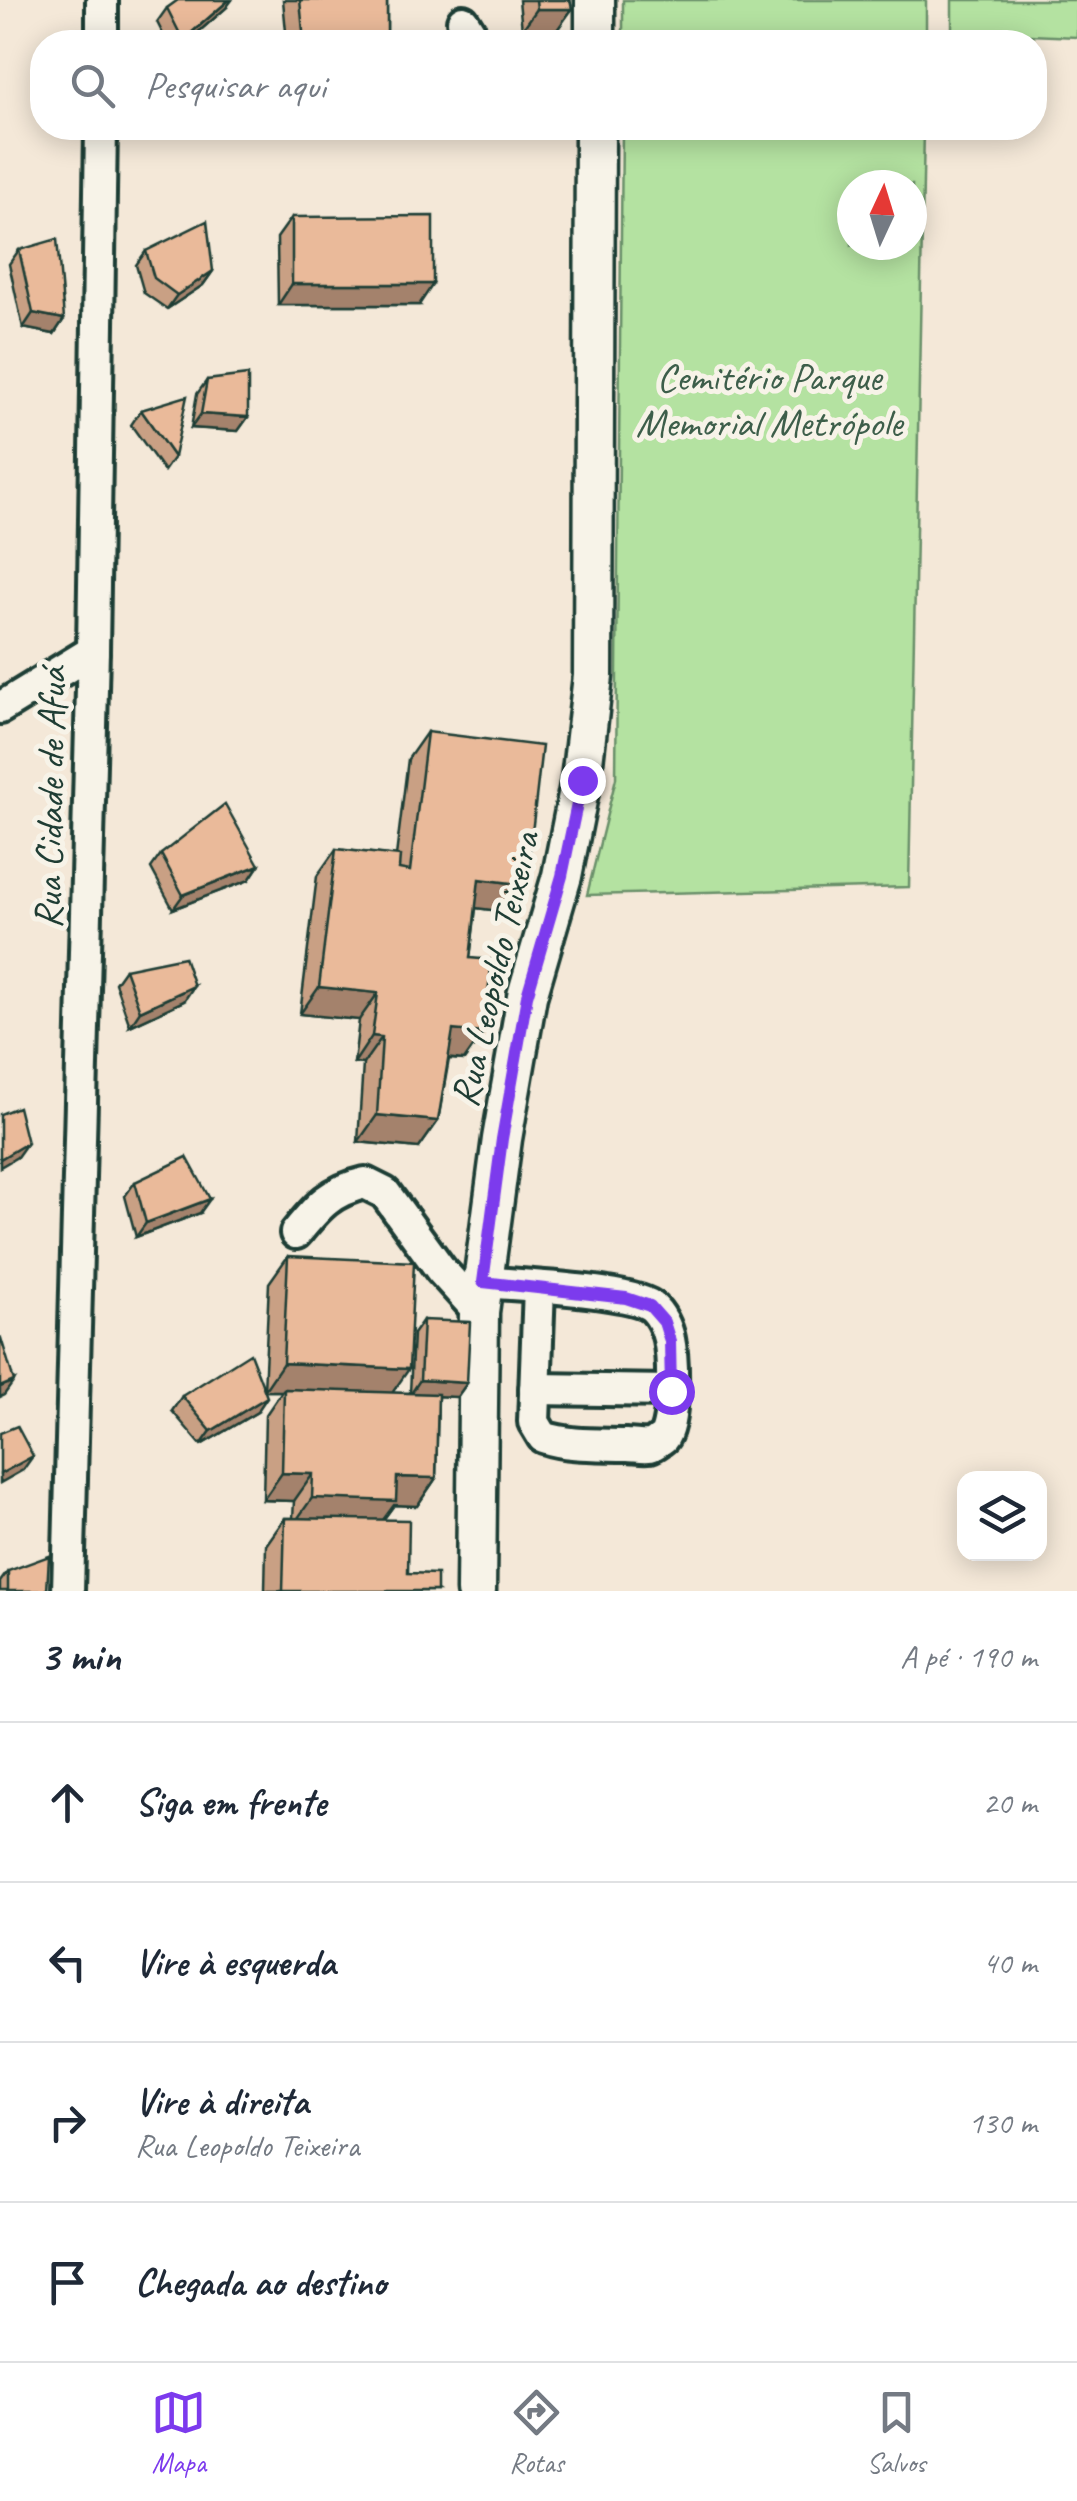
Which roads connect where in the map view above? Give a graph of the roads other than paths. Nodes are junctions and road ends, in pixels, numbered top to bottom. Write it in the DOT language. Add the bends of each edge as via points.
graph roads {
  1 [pos="102,0"];
  2 [pos="595,0"];
  3 [pos="102,30"];
  4 [pos="595,30"];
  5 [pos="100,140"];
  6 [pos="595,140"];
  7 [pos="93,651"];
  8 [pos="3,699"];
  9 [pos="296,1233"];
  10 [pos="538,1287"];
  11 [pos="481,1297"];
  12 [pos="534,1388"];
  13 [pos="671,1391"];
  14 [pos="68,1591"];
  15 [pos="476,1591"];
  1 -- 3 [label="street"];
  2 -- 4 [label="main road"];
  5 -- 7 [label="street, Rua Cidade de Afuá"];
  6 -- 11 [label="main road, Rua Leopoldo Teixeira" via="593,676 582,780 527,996"];
  7 -- 8 [label="street"];
  7 -- 14 [label="street, Rua Cidade de Afuá"];
  9 -- 11 [label="street" via="322,1201 365,1183 385,1194 442,1270"];
  10 -- 11 [label="street"];
  10 -- 12 [label="street"];
  10 -- 13 [label="street" via="650,1306 670,1341"];
  11 -- 15 [label="main road, Rua Leopoldo Teixeira"];
  12 -- 13 [label="street"];
  12 -- 13 [label="street" via="534,1422 542,1436 650,1446 668,1430"];
}
